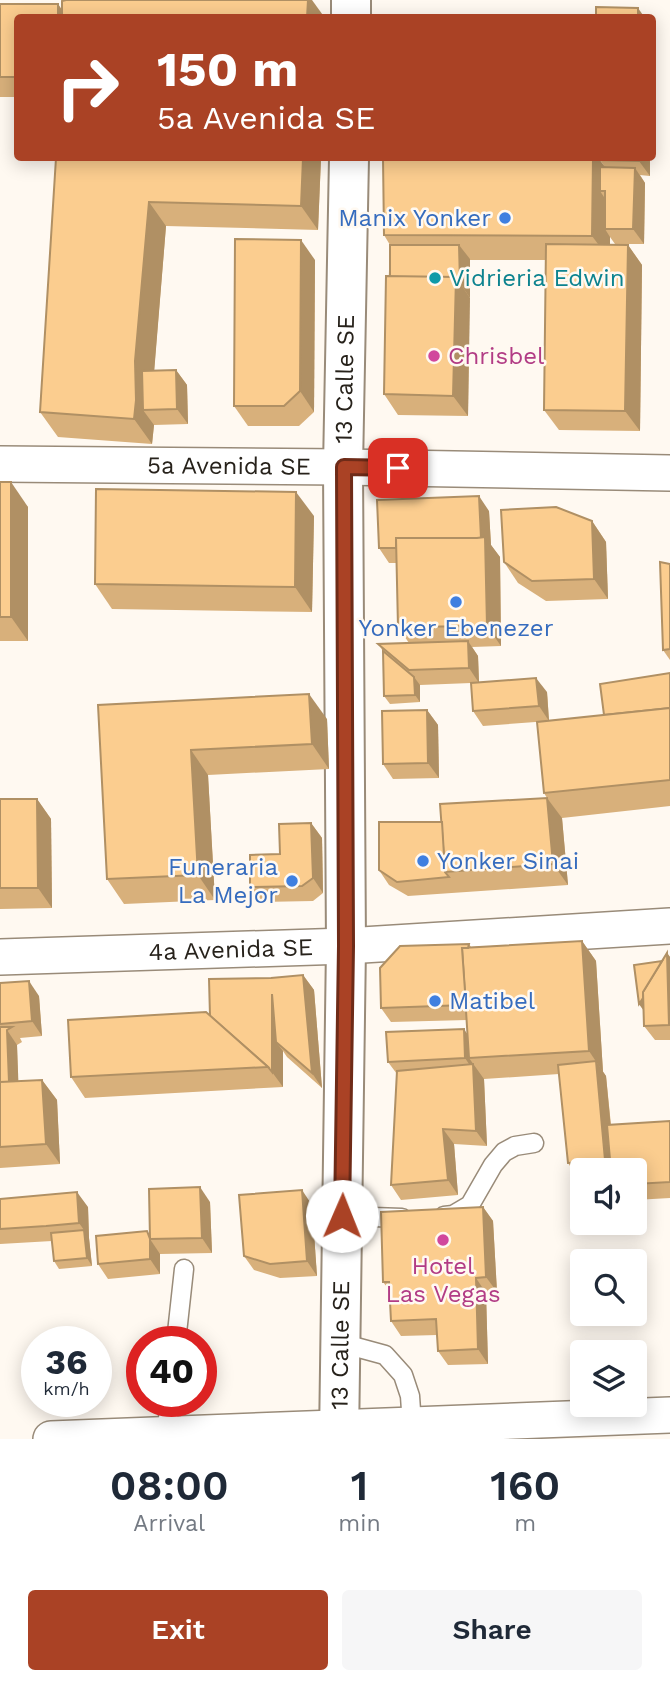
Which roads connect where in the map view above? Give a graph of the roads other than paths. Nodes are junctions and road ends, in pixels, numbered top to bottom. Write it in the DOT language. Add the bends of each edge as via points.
graph roads {
  1 [pos="349,161"];
  2 [pos="0,464"];
  3 [pos="344,467"];
  4 [pos="670,473"];
  5 [pos="670,926"];
  6 [pos="346,946"];
  7 [pos="0,957"];
  8 [pos="534,1143"];
  9 [pos="342,1216"];
  10 [pos="184,1269"];
  11 [pos="178,1326"];
  12 [pos="341,1343"];
  13 [pos="670,1415"];
  14 [pos="168,1418"];
  15 [pos="412,1425"];
  16 [pos="339,1433"];
  17 [pos="51,1439"];
  1 -- 3 [label="street, 13 Calle SE"];
  2 -- 3 [label="street, 5a Avenida SE"];
  3 -- 4 [label="street, 5a Avenida SE"];
  3 -- 6 [label="street, 13 Calle SE"];
  5 -- 6 [label="street, 4a Avenida SE"];
  6 -- 7 [label="street, 4a Avenida SE"];
  6 -- 9 [label="street, 13 Calle SE"];
  8 -- 9 [label="lane" via="504,1152 470,1205 453,1215"];
  9 -- 12 [label="street, 13 Calle SE"];
  10 -- 11 [label="lane"];
  12 -- 15 [label="lane" via="385,1355 403,1375"];
  12 -- 16 [label="street, 13 Calle SE"];
  13 -- 15 [label="street"];
  14 -- 16 [label="street"];
  14 -- 17 [label="street"];
  15 -- 16 [label="street"];
}
